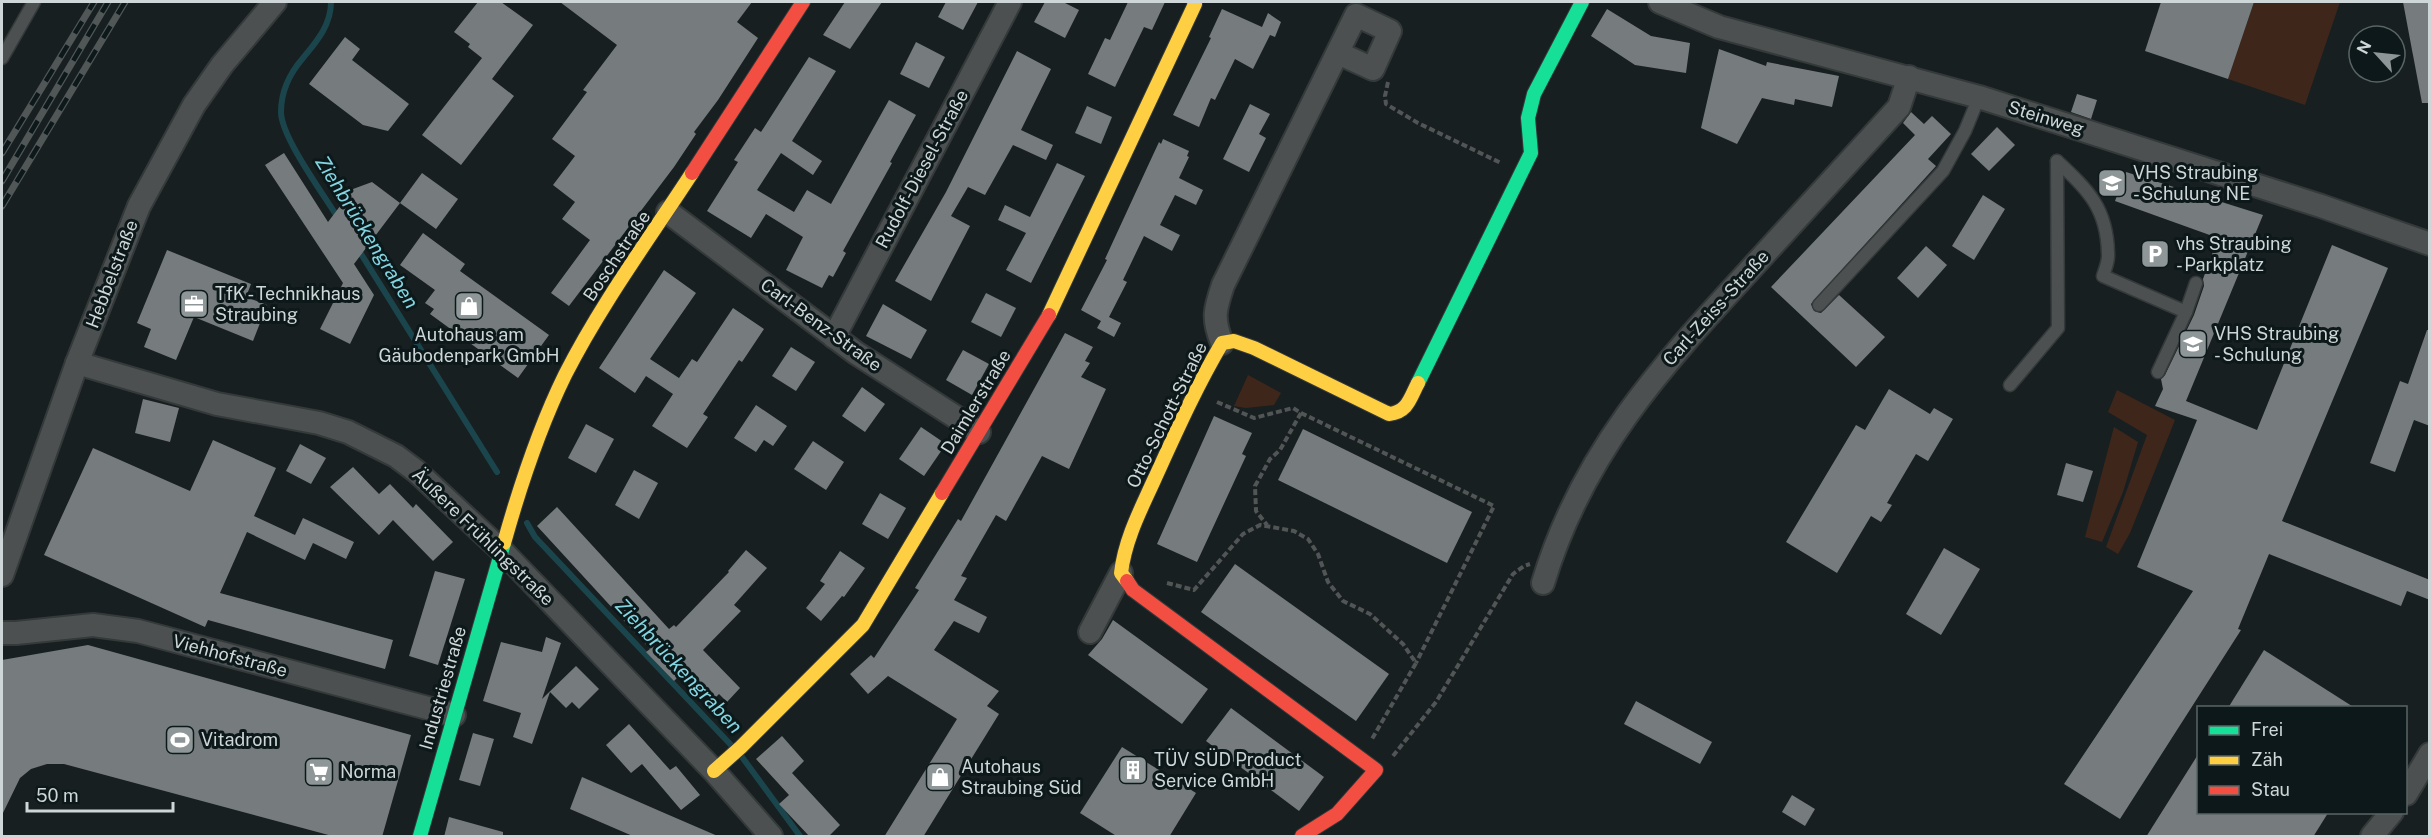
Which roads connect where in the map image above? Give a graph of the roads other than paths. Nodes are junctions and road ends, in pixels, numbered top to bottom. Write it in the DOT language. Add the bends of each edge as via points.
graph roads {
  1 [pos="34,2"];
  2 [pos="275,2"];
  3 [pos="803,2"];
  4 [pos="1010,2"];
  5 [pos="1194,2"];
  6 [pos="1581,2"];
  7 [pos="1660,2"];
  8 [pos="1338,53"];
  9 [pos="2,58"];
  10 [pos="1909,77"];
  11 [pos="1979,98"];
  12 [pos="668,212"];
  13 [pos="2430,244"];
  14 [pos="2196,283"];
  15 [pos="1819,304"];
  16 [pos="2186,312"];
  17 [pos="834,337"];
  18 [pos="1222,343"];
  19 [pos="77,363"];
  20 [pos="2158,372"];
  21 [pos="2010,385"];
  22 [pos="979,432"];
  23 [pos="502,550"];
  24 [pos="1121,573"];
  25 [pos="2,575"];
  26 [pos="1543,583"];
  27 [pos="1090,632"];
  28 [pos="2,633"];
  29 [pos="454,715"];
  30 [pos="2427,767"];
  31 [pos="714,771"];
  32 [pos="2407,793"];
  33 [pos="2391,814"];
  34 [pos="420,837"];
  35 [pos="771,837"];
  36 [pos="1302,837"];
  37 [pos="2372,837"];
  1 -- 9 [label="lane"];
  2 -- 19 [label="street, Hebbelstraße" via="222,65 165,156 124,239"];
  3 -- 12 [label="street, Boschstraße"];
  4 -- 17 [label="street, Rudolf-Diesel-Straße"];
  5 -- 22 [label="street, Daimlerstraße" via="1056,299"];
  6 -- 18 [label="street, Otto-Schott-Straße" via="1534,94 1528,118 1531,153 1406,406 1399,413 1389,414 1373,407 1254,348 1234,341"];
  7 -- 10 [label="street, Steinweg" via="1719,27"];
  8 -- 8 [label="street" via="1356,15 1390,31 1372,69"];
  8 -- 18 [label="street" via="1223,285 1215,325"];
  10 -- 11 [label="street, Steinweg"];
  10 -- 26 [label="street, Carl-Zeiss-Straße" via="1899,107 1641,393 1594,465 1564,524"];
  11 -- 13 [label="street, Steinweg"];
  11 -- 15 [label="lane" via="1943,171"];
  12 -- 17 [label="street, Carl-Benz-Straße"];
  12 -- 23 [label="street, Boschstraße" via="596,320 565,376 520,482"];
  14 -- 16 [label="lane"];
  16 -- 20 [label="lane"];
  16 -- 21 [label="lane" via="2103,276 2109,255 2102,213 2057,161 2058,328"];
  17 -- 22 [label="street, Carl-Benz-Straße"];
  18 -- 24 [label="street, Otto-Schott-Straße" via="1195,389 1135,522"];
  19 -- 23 [label="street, Äußere Frühlingstraße" via="217,404 285,415 348,432 417,471"];
  19 -- 25 [label="street, Hebbelstraße"];
  22 -- 31 [label="street, Daimlerstraße" via="863,625"];
  23 -- 29 [label="street, Industriestraße"];
  23 -- 31 [label="street, Äußere Frühlingstraße"];
  24 -- 27 [label="street"];
  24 -- 36 [label="street" via="1133,590 1376,770 1337,814"];
  28 -- 29 [label="street, Viehhofstraße" via="93,625 138,632"];
  29 -- 34 [label="street, Industriestraße"];
  30 -- 32 [label="street"];
  31 -- 35 [label="street, Äußere Frühlingstraße"];
  33 -- 37 [label="street"];
}
